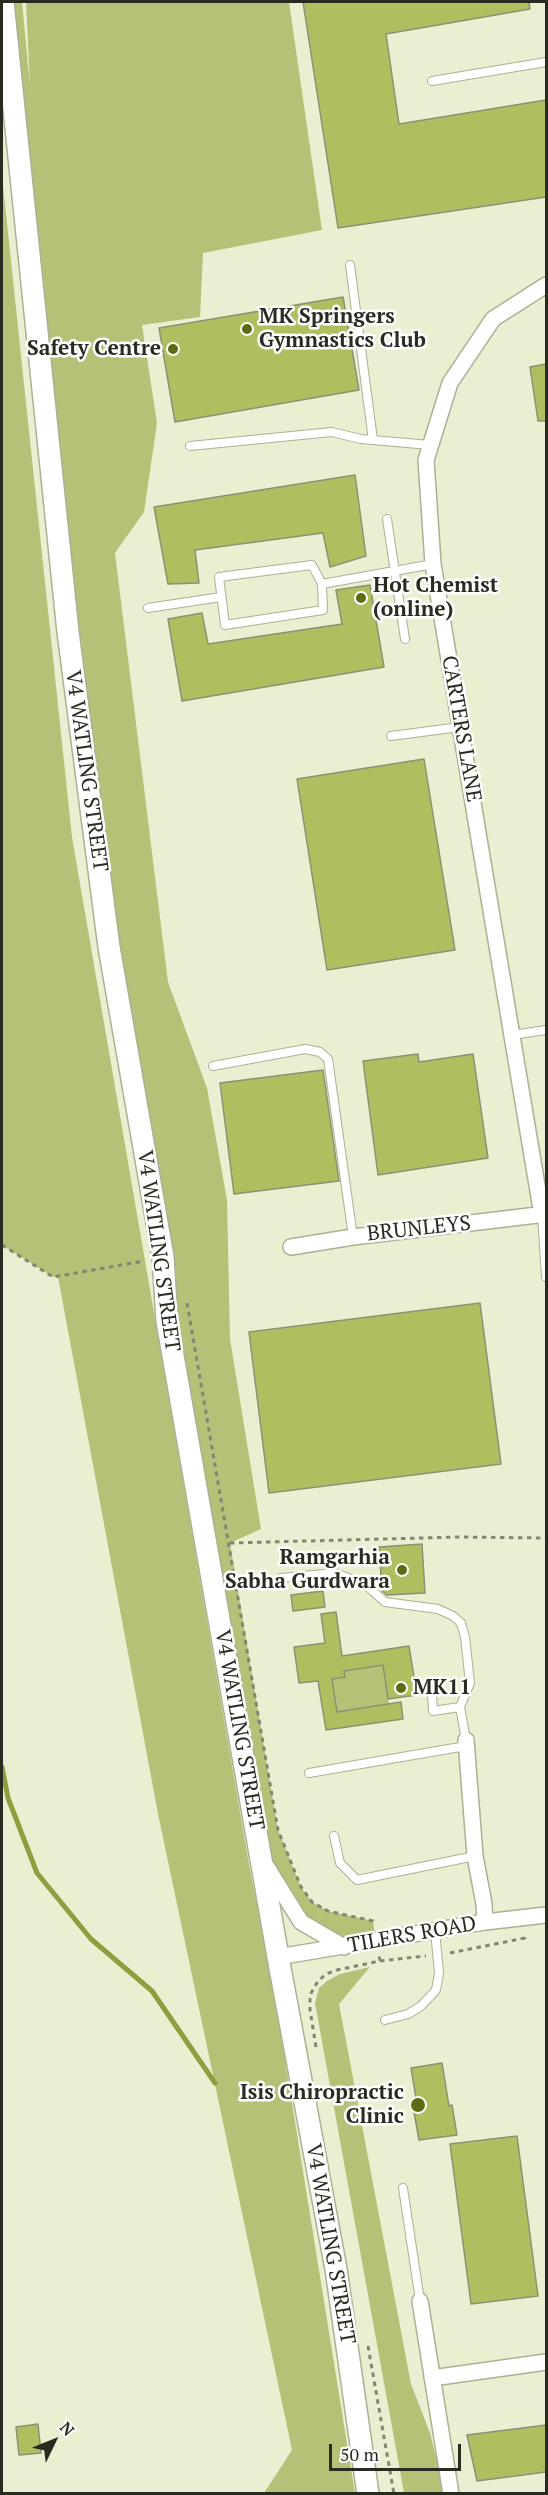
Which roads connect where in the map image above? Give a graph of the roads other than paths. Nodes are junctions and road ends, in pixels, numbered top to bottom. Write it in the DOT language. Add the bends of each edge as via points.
graph roads {
  1 [pos="3,2"];
  2 [pos="546,62"];
  3 [pos="432,81"];
  4 [pos="350,265"];
  5 [pos="546,285"];
  6 [pos="373,440"];
  7 [pos="430,445"];
  8 [pos="190,446"];
  9 [pos="387,519"];
  10 [pos="433,564"];
  11 [pos="394,571"];
  12 [pos="321,584"];
  13 [pos="221,597"];
  14 [pos="148,608"];
  15 [pos="405,639"];
  16 [pos="460,727"];
  17 [pos="391,736"];
  18 [pos="546,1030"];
  19 [pos="512,1035"];
  20 [pos="213,1066"];
  21 [pos="544,1215"];
  22 [pos="353,1237"];
  23 [pos="291,1247"];
  24 [pos="546,1277"];
  25 [pos="281,1578"];
  26 [pos="432,1695"];
  27 [pos="460,1707"];
  28 [pos="466,1743"];
  29 [pos="309,1773"];
  30 [pos="334,1836"];
  31 [pos="475,1856"];
  32 [pos="262,1859"];
  33 [pos="546,1915"];
  34 [pos="485,1922"];
  35 [pos="435,1931"];
  36 [pos="344,1947"];
  37 [pos="278,1957"];
  38 [pos="385,2020"];
  39 [pos="403,2188"];
  40 [pos="420,2301"];
  41 [pos="546,2362"];
  42 [pos="432,2378"];
  43 [pos="368,2493"];
  44 [pos="451,2493"];
  1 -- 32 [label="street, V4 WATLING STREET" via="68,632 110,947 163,1257 167,1321"];
  2 -- 3 [label="lane"];
  4 -- 6 [label="lane"];
  5 -- 7 [label="street, CARTERS LANE" via="493,319 450,383"];
  6 -- 7 [label="lane"];
  6 -- 8 [label="lane" via="332,432"];
  7 -- 10 [label="street, CARTERS LANE" via="426,460"];
  9 -- 11 [label="lane"];
  10 -- 11 [label="lane"];
  10 -- 16 [label="street, CARTERS LANE"];
  11 -- 12 [label="lane"];
  11 -- 15 [label="lane"];
  12 -- 13 [label="lane" via="312,565 219,577"];
  12 -- 13 [label="lane" via="323,610 225,625"];
  13 -- 14 [label="lane"];
  16 -- 17 [label="lane"];
  16 -- 19 [label="street, CARTERS LANE"];
  18 -- 19 [label="lane"];
  19 -- 21 [label="street, CARTERS LANE"];
  20 -- 22 [label="lane" via="305,1049 320,1052 328,1059"];
  21 -- 22 [label="street, BRUNLEYS"];
  21 -- 24 [label="lane"];
  22 -- 23 [label="street, BRUNLEYS"];
  25 -- 27 [label="lane" via="335,1573 366,1585 385,1602 438,1609 453,1616 461,1623 465,1637 470,1683"];
  26 -- 27 [label="lane" via="433,1711"];
  27 -- 28 [label="lane"];
  28 -- 29 [label="lane"];
  28 -- 31 [label="street"];
  30 -- 31 [label="lane" via="340,1863 357,1880"];
  31 -- 34 [label="street"];
  32 -- 36 [label="street" via="301,1922"];
  32 -- 37 [label="street, V4 WATLING STREET"];
  33 -- 34 [label="street, TILERS ROAD"];
  34 -- 35 [label="street, TILERS ROAD"];
  35 -- 36 [label="street, TILERS ROAD"];
  35 -- 38 [label="lane" via="439,1955 436,1990 408,2014"];
  36 -- 37 [label="street, TILERS ROAD"];
  37 -- 43 [label="street, V4 WATLING STREET" via="336,2269"];
  39 -- 40 [label="lane"];
  40 -- 42 [label="street"];
  41 -- 42 [label="street"];
  42 -- 44 [label="street"];
}
